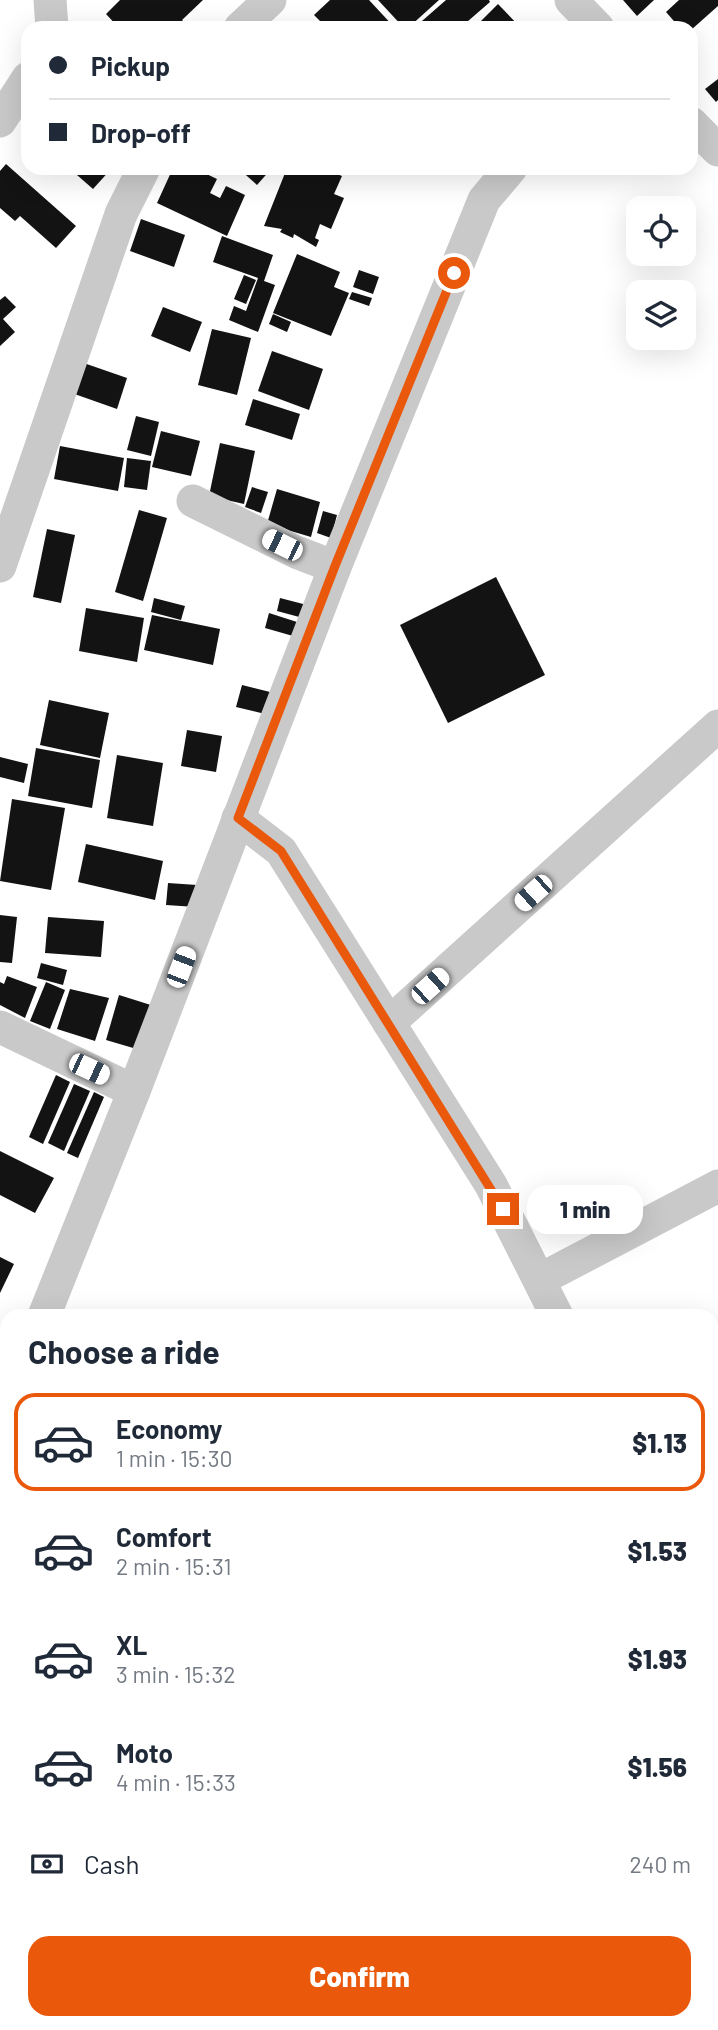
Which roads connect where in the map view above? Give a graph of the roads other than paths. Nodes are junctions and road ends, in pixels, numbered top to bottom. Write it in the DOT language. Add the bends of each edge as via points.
graph roads {
  1 [pos="50,0"];
  2 [pos="270,0"];
  3 [pos="571,0"];
  4 [pos="52,21"];
  5 [pos="248,21"];
  6 [pos="591,21"];
  7 [pos="21,89"];
  8 [pos="0,121"];
  9 [pos="698,131"];
  10 [pos="718,150"];
  11 [pos="140,175"];
  12 [pos="505,175"];
  13 [pos="193,501"];
  14 [pos="0,566"];
  15 [pos="335,566"];
  16 [pos="718,726"];
  17 [pos="238,818"];
  18 [pos="389,1023"];
  19 [pos="0,1027"];
  20 [pos="134,1091"];
  21 [pos="718,1186"];
  22 [pos="541,1279"];
  23 [pos="47,1309"];
  24 [pos="554,1309"];
  1 -- 4 [label="street"];
  2 -- 5 [label="street"];
  3 -- 6 [label="street"];
  7 -- 8 [label="street"];
  9 -- 10 [label="street"];
  11 -- 14 [label="street" via="121,214"];
  12 -- 15 [label="street" via="484,200"];
  13 -- 15 [label="street" via="296,552"];
  15 -- 17 [label="street"];
  16 -- 18 [label="street"];
  17 -- 18 [label="street" via="281,851"];
  17 -- 20 [label="street"];
  18 -- 22 [label="street" via="491,1185"];
  19 -- 20 [label="street"];
  20 -- 23 [label="street"];
  21 -- 22 [label="street"];
  22 -- 24 [label="street"];
}
